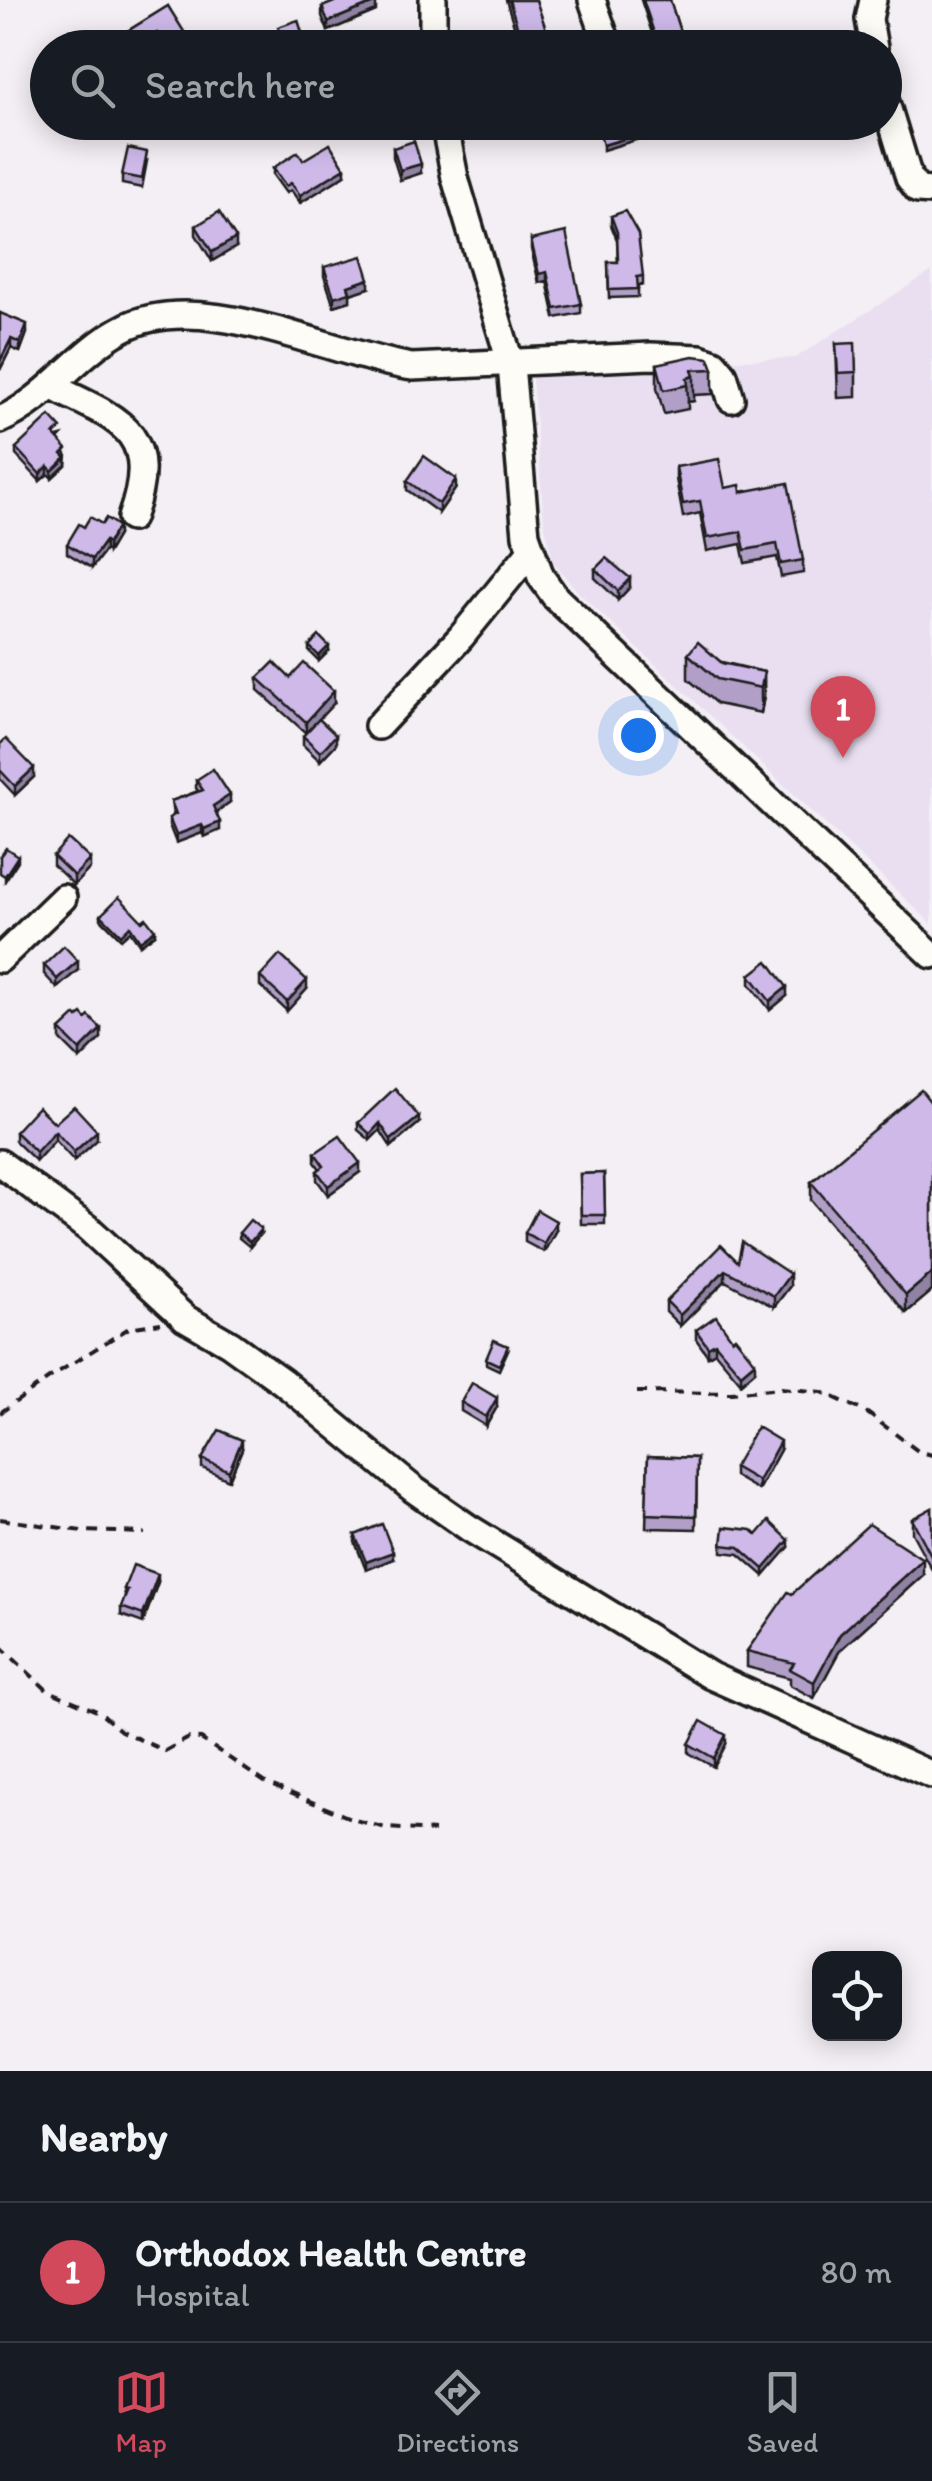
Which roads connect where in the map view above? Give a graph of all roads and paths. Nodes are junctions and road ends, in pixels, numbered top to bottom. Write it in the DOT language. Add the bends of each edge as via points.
graph roads {
  1 [pos="433,0"];
  2 [pos="592,0"];
  3 [pos="873,0"];
  4 [pos="433,30"];
  5 [pos="603,30"];
  6 [pos="871,30"];
  7 [pos="448,140"];
  8 [pos="897,140"];
  9 [pos="932,190"];
  10 [pos="511,365"];
  11 [pos="52,388"];
  12 [pos="731,399"];
  13 [pos="0,420"];
  14 [pos="130,518"];
  15 [pos="530,552"];
  16 [pos="378,726"];
  17 [pos="63,898"];
  18 [pos="932,955"];
  19 [pos="0,959"];
  20 [pos="0,1163"];
  21 [pos="185,1318"];
  22 [pos="637,1392"];
  23 [pos="0,1413"];
  24 [pos="932,1455"];
  25 [pos="0,1520"];
  26 [pos="144,1533"];
  27 [pos="0,1646"];
  28 [pos="932,1775"];
  29 [pos="434,1831"];
  1 -- 4 [label="street"];
  2 -- 5 [label="street"];
  3 -- 6 [label="street"];
  7 -- 10 [label="street"];
  8 -- 9 [label="street" via="909,178 920,192"];
  10 -- 11 [label="street" via="412,367 246,322 153,318 108,338"];
  10 -- 12 [label="street" via="700,358 724,375"];
  10 -- 15 [label="street"];
  11 -- 13 [label="street"];
  11 -- 14 [label="street" via="104,412 135,442 144,470"];
  15 -- 16 [label="street"];
  15 -- 18 [label="street" via="556,598"];
  17 -- 19 [label="street"];
  20 -- 21 [label="street" via="78,1220"];
  21 -- 23 [label="path" via="130,1328"];
  21 -- 28 [label="street" via="283,1382 413,1489 614,1618 711,1676"];
  22 -- 24 [label="path" via="813,1390 866,1412"];
  25 -- 26 [label="path"];
  27 -- 29 [label="path" via="47,1690 99,1712 153,1748 165,1751 194,1737 266,1784 368,1825"];
}
